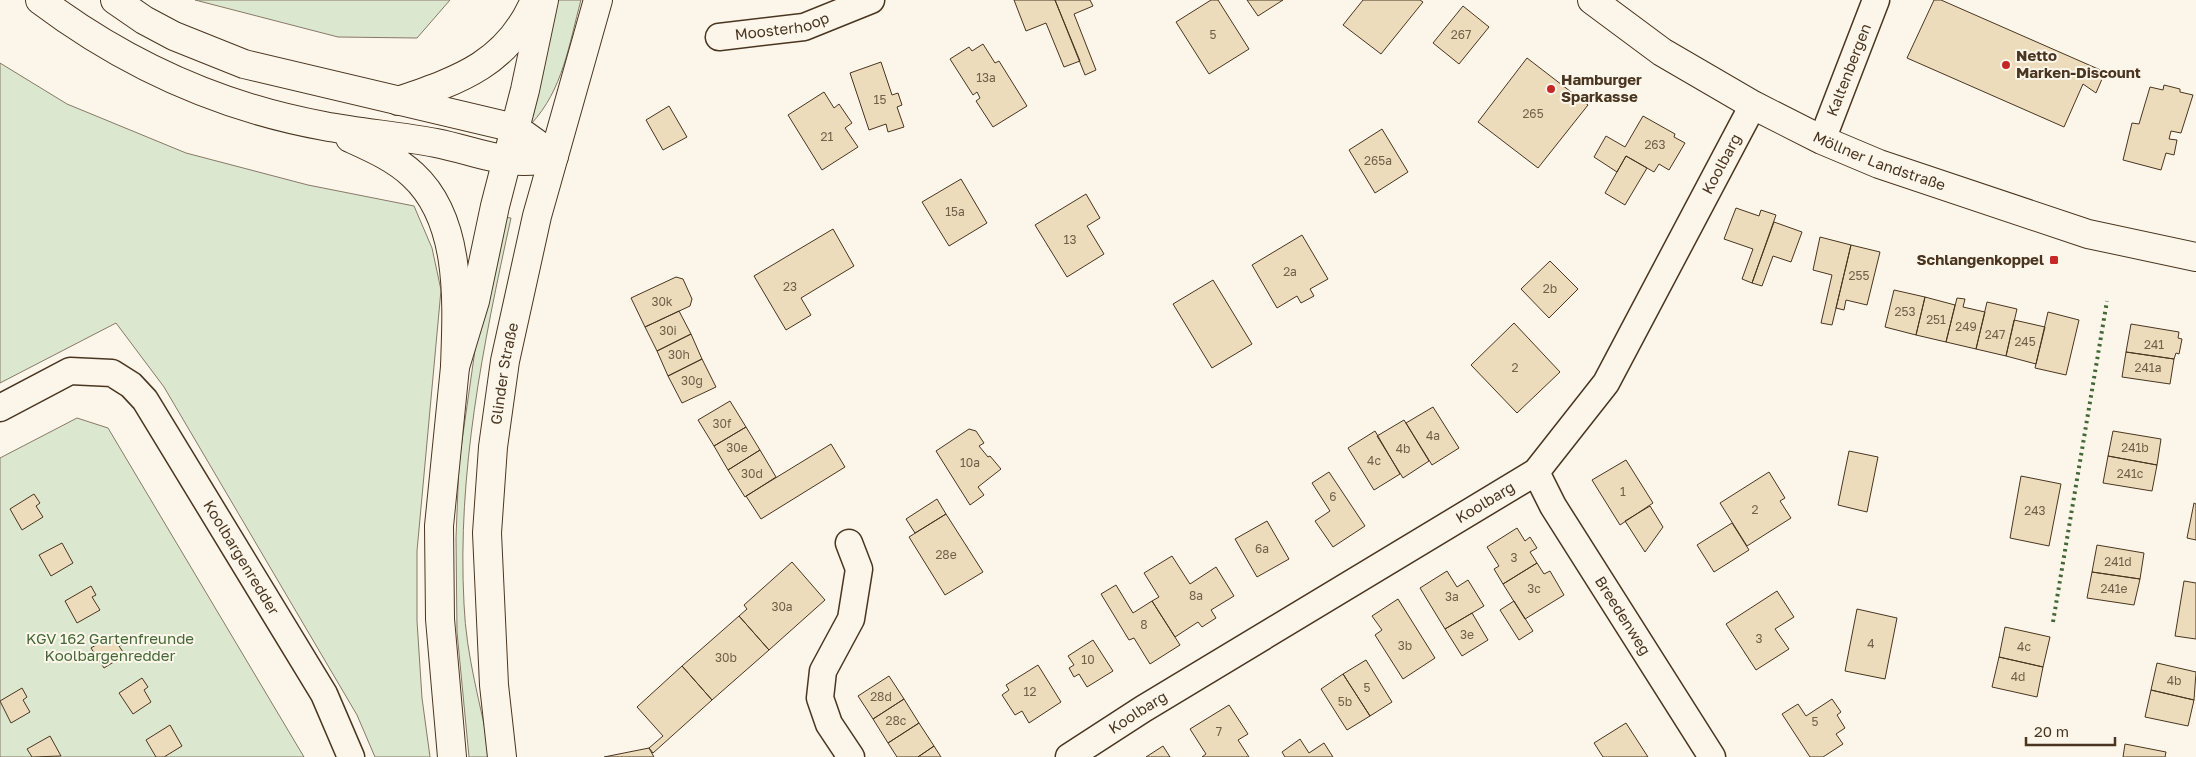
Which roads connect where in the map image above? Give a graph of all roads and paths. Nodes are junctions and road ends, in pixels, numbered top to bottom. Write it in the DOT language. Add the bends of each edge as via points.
graph roads {
  1 [pos="40,0"];
  2 [pos="115,0"];
  3 [pos="535,0"];
  4 [pos="544,0"];
  5 [pos="598,0"];
  6 [pos="870,0"];
  7 [pos="1592,0"];
  8 [pos="1876,0"];
  9 [pos="719,36"];
  10 [pos="398,101"];
  11 [pos="1753,105"];
  12 [pos="324,126"];
  13 [pos="515,128"];
  14 [pos="1822,140"];
  15 [pos="554,156"];
  16 [pos="507,161"];
  17 [pos="2196,257"];
  18 [pos="455,367"];
  19 [pos="0,408"];
  20 [pos="1536,472"];
  21 [pos="849,543"];
  22 [pos="351,757"];
  23 [pos="452,757"];
  24 [pos="502,757"];
  25 [pos="851,757"];
  26 [pos="1069,757"];
  27 [pos="1712,757"];
  1 -- 12 [label="main road" via="91,36 167,78 222,99"];
  2 -- 10 [label="main road" via="174,36 244,64"];
  3 -- 10 [label="main road" via="521,29 478,70"];
  4 -- 13 [label="main road"];
  5 -- 15 [label="main road, Glinder Straße"];
  6 -- 9 [label="street, Moosterhoop" via="804,27"];
  7 -- 11 [label="main road, Möllner Landstraße" via="1662,52"];
  8 -- 14 [label="street, Kaltenbergen"];
  10 -- 13 [label="main road"];
  11 -- 14 [label="main road, Möllner Landstraße"];
  11 -- 20 [label="street, Koolbarg" via="1606,382"];
  12 -- 16 [label="main road" via="440,144"];
  12 -- 18 [label="main road" via="397,162 424,185 438,210 455,271"];
  13 -- 15 [label="main road"];
  13 -- 16 [label="main road"];
  14 -- 17 [label="main road, Möllner Landstraße" via="1888,167 2088,234"];
  15 -- 16 [label="main road" via="539,161"];
  15 -- 24 [label="main road, Glinder Straße" via="537,216 505,361 493,447 487,533 494,685"];
  16 -- 18 [label="main road" via="475,301"];
  18 -- 23 [label="main road" via="439,526 440,619"];
  19 -- 22 [label="street, Koolbargenredder" via="70,371 112,373 132,385 145,400 324,694"];
  20 -- 26 [label="street, Koolbarg" via="1143,708"];
  20 -- 27 [label="street, Breedenweg" via="1554,506"];
  21 -- 25 [label="street" via="859,568 851,619 823,671 820,698 829,724"];
}
